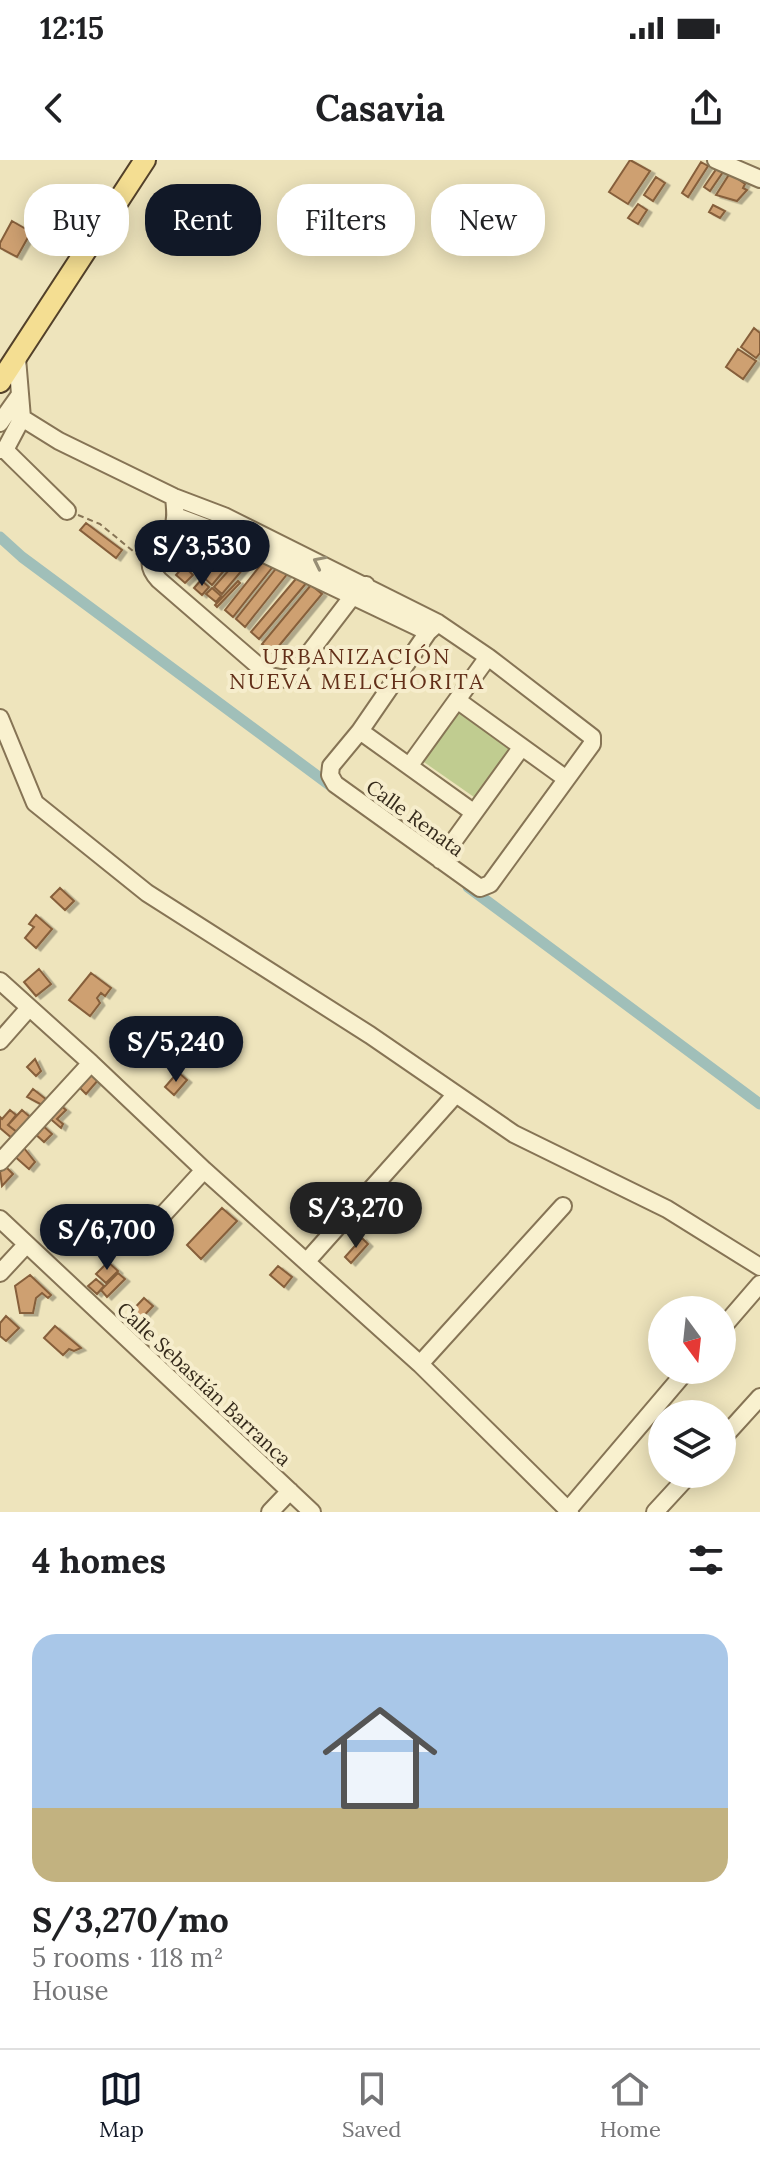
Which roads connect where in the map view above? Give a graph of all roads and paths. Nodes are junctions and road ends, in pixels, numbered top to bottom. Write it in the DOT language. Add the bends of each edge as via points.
graph roads {
  1 [pos="145,160"];
  2 [pos="716,160"];
  3 [pos="760,179"];
  4 [pos="17,358"];
  5 [pos="0,382"];
  6 [pos="19,396"];
  7 [pos="22,418"];
  8 [pos="0,423"];
  9 [pos="2,450"];
  10 [pos="174,497"];
  11 [pos="67,511"];
  12 [pos="176,516"];
  13 [pos="130,550"];
  14 [pos="366,585"];
  15 [pos="352,597"];
  16 [pos="433,627"];
  17 [pos="488,657"];
  18 [pos="457,700"];
  19 [pos="0,718"];
  20 [pos="360,731"];
  21 [pos="521,748"];
  22 [pos="410,765"];
  23 [pos="565,778"];
  24 [pos="473,812"];
  25 [pos="440,860"];
  26 [pos="0,981"];
  27 [pos="29,1008"];
  28 [pos="0,1041"];
  29 [pos="91,1063"];
  30 [pos="456,1094"];
  31 [pos="0,1162"];
  32 [pos="204,1170"];
  33 [pos="563,1206"];
  34 [pos="0,1219"];
  35 [pos="138,1242"];
  36 [pos="26,1245"];
  37 [pos="6,1253"];
  38 [pos="307,1261"];
  39 [pos="760,1267"];
  40 [pos="0,1273"];
  41 [pos="760,1284"];
  42 [pos="736,1312"];
  43 [pos="420,1364"];
  44 [pos="675,1384"];
  45 [pos="760,1397"];
  46 [pos="736,1424"];
  47 [pos="677,1488"];
  48 [pos="290,1491"];
  49 [pos="569,1511"];
  50 [pos="270,1512"];
  51 [pos="312,1512"];
  52 [pos="655,1512"];
  1 -- 4 [label="main road"];
  2 -- 3 [label="street"];
  4 -- 5 [label="main road"];
  4 -- 6 [label="street"];
  6 -- 7 [label="street"];
  6 -- 8 [label="street"];
  7 -- 9 [label="street"];
  7 -- 10 [label="street"];
  9 -- 11 [label="street"];
  10 -- 12 [label="street"];
  14 -- 10 [label="street, one-way"];
  11 -- 13 [label="path" via="100,524"];
  12 -- 15 [label="street"];
  12 -- 15 [label="street" via="149,564 151,570 270,676 286,679 293,674"];
  14 -- 15 [label="street"];
  14 -- 16 [label="street"];
  15 -- 16 [label="street"];
  16 -- 17 [label="street"];
  16 -- 20 [label="street"];
  17 -- 18 [label="street"];
  17 -- 23 [label="street" via="592,737"];
  18 -- 21 [label="street"];
  18 -- 22 [label="street"];
  19 -- 30 [label="street" via="29,794 42,811 147,893"];
  20 -- 22 [label="street"];
  20 -- 25 [label="street, Calle Renata" via="331,766 335,784"];
  21 -- 23 [label="street"];
  21 -- 24 [label="street"];
  22 -- 24 [label="street"];
  23 -- 25 [label="street, Calle Renata" via="490,884 475,886"];
  24 -- 25 [label="street"];
  26 -- 27 [label="street"];
  27 -- 28 [label="street"];
  27 -- 29 [label="street"];
  29 -- 31 [label="street"];
  29 -- 32 [label="street"];
  30 -- 38 [label="street"];
  30 -- 39 [label="street" via="514,1134 667,1209"];
  32 -- 35 [label="street"];
  32 -- 38 [label="street"];
  33 -- 43 [label="street"];
  34 -- 36 [label="street, Calle Sebastián Barranca"];
  36 -- 37 [label="street"];
  36 -- 48 [label="street, Calle Sebastián Barranca"];
  37 -- 40 [label="street"];
  38 -- 43 [label="street"];
  41 -- 42 [label="street"];
  43 -- 49 [label="street"];
  44 -- 49 [label="street"];
  45 -- 46 [label="street"];
  47 -- 52 [label="street"];
  48 -- 50 [label="street"];
  48 -- 51 [label="street, Calle Sebastián Barranca"];
}
